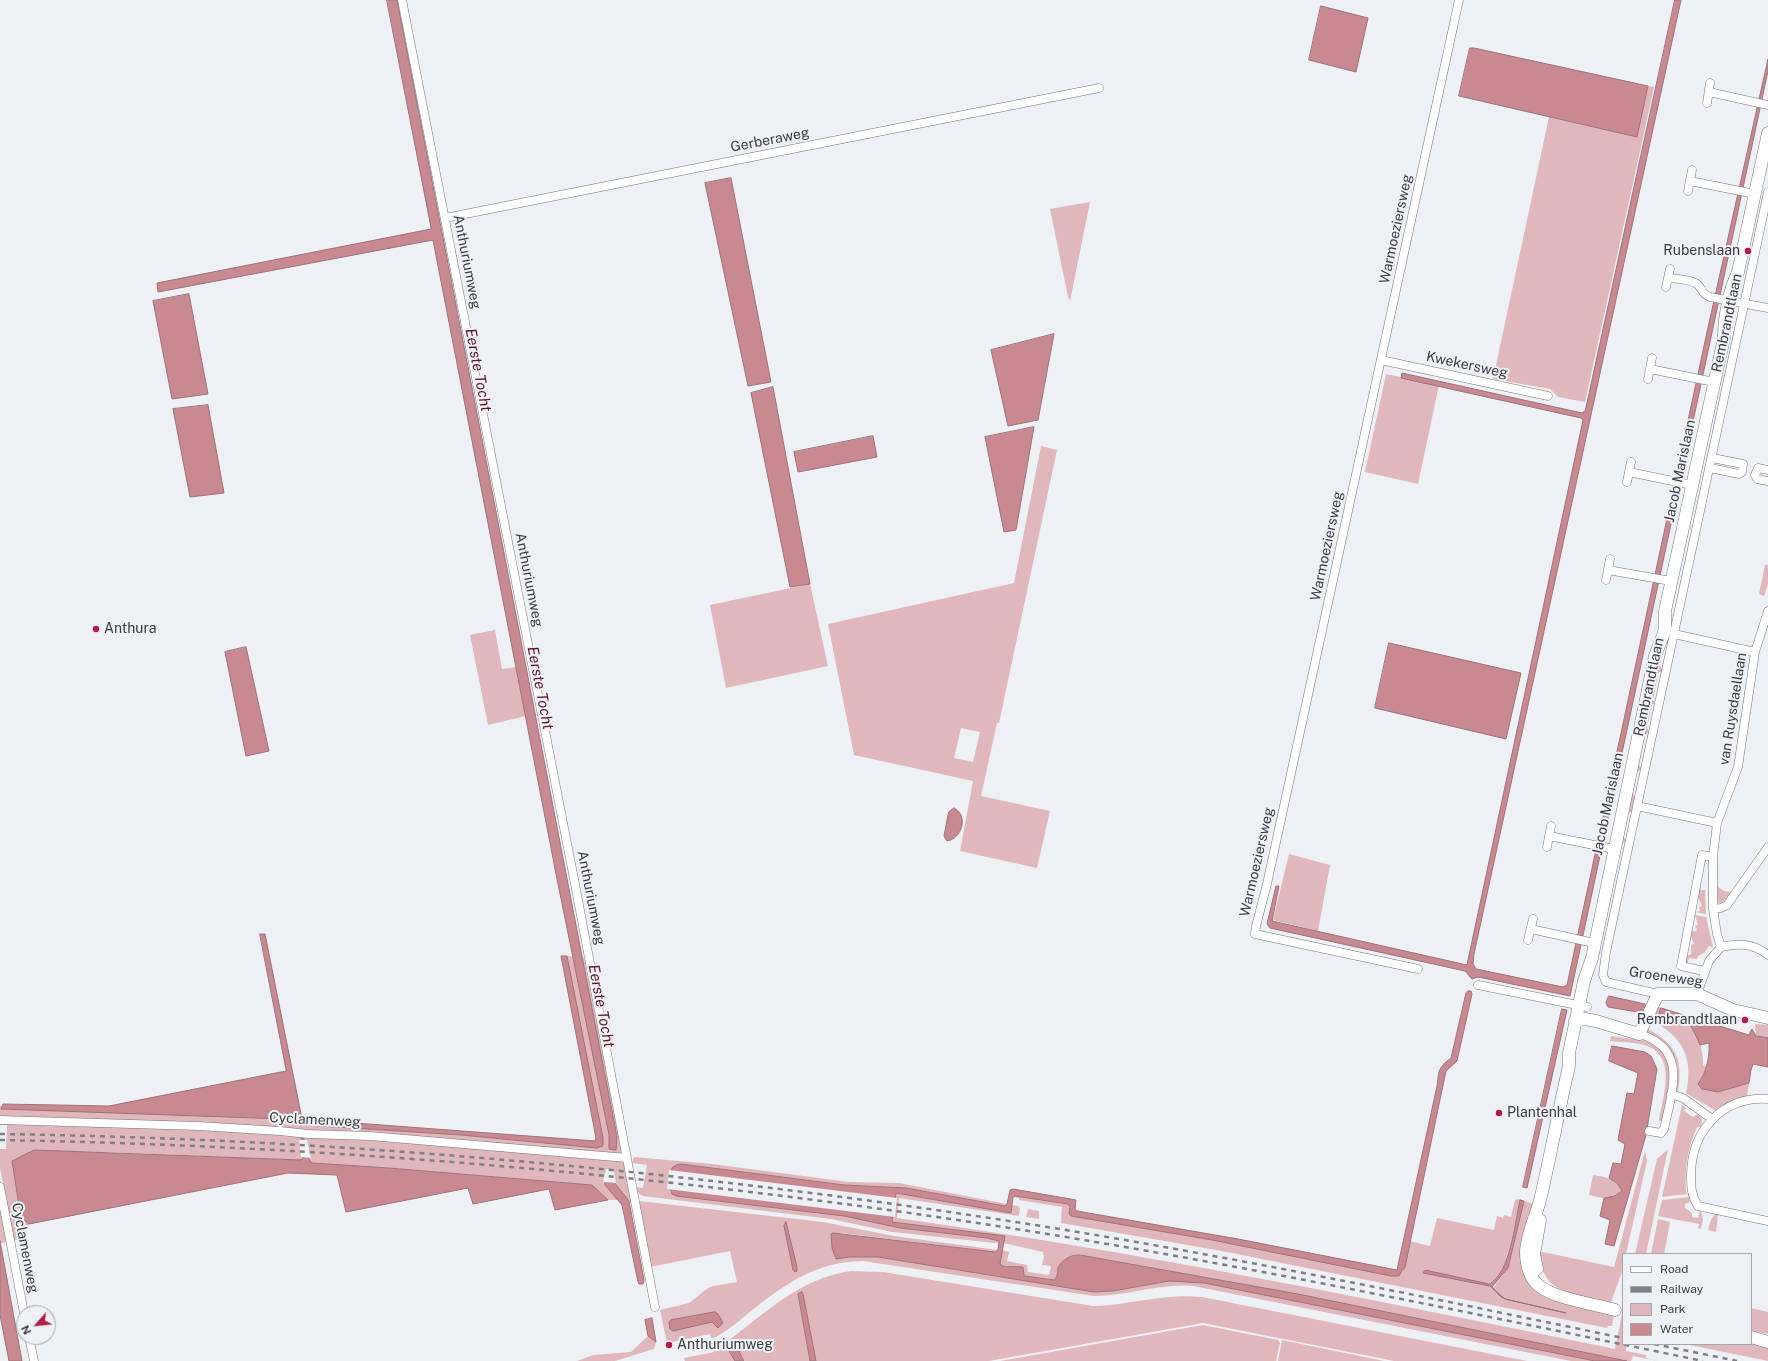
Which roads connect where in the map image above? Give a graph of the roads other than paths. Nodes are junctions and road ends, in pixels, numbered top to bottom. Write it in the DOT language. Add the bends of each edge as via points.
graph roads {
  1 [pos="402,0"];
  2 [pos="1459,0"];
  3 [pos="1710,83"];
  4 [pos="1099,88"];
  5 [pos="1709,92"];
  6 [pos="1707,103"];
  7 [pos="1766,104"];
  8 [pos="1768,133"];
  9 [pos="1692,170"];
  10 [pos="1690,181"];
  11 [pos="1688,191"];
  12 [pos="1768,192"];
  13 [pos="1752,193"];
  14 [pos="445,218"];
  15 [pos="1670,268"];
  16 [pos="1668,278"];
  17 [pos="1666,287"];
  18 [pos="1733,301"];
  19 [pos="1768,308"];
  20 [pos="1652,358"];
  21 [pos="1381,360"];
  22 [pos="1650,369"];
  23 [pos="1648,379"];
  24 [pos="1709,381"];
  25 [pos="1548,396"];
  26 [pos="1712,458"];
  27 [pos="1631,462"];
  28 [pos="1710,468"];
  29 [pos="1768,470"];
  30 [pos="1629,472"];
  31 [pos="1768,481"];
  32 [pos="1627,482"];
  33 [pos="1688,484"];
  34 [pos="1610,559"];
  35 [pos="1608,570"];
  36 [pos="1606,580"];
  37 [pos="1666,581"];
  38 [pos="1768,611"];
  39 [pos="1674,634"];
  40 [pos="1755,652"];
  41 [pos="1637,806"];
  42 [pos="1717,823"];
  43 [pos="1552,826"];
  44 [pos="1549,836"];
  45 [pos="1768,846"];
  46 [pos="1547,847"];
  47 [pos="1604,847"];
  48 [pos="1713,857"];
  49 [pos="1713,909"];
  50 [pos="1533,919"];
  51 [pos="1531,928"];
  52 [pos="1528,940"];
  53 [pos="1588,941"];
  54 [pos="1721,947"];
  55 [pos="1768,955"];
  56 [pos="1418,969"];
  57 [pos="1704,971"];
  58 [pos="1606,982"];
  59 [pos="1478,985"];
  60 [pos="1658,994"];
  61 [pos="1698,994"];
  62 [pos="1583,1006"];
  63 [pos="1768,1018"];
  64 [pos="1581,1022"];
  65 [pos="1639,1034"];
  66 [pos="1671,1094"];
  67 [pos="1768,1099"];
  68 [pos="1712,1119"];
  69 [pos="0,1120"];
  70 [pos="1649,1131"];
  71 [pos="627,1158"];
  72 [pos="0,1187"];
  73 [pos="1768,1221"];
  74 [pos="22,1305"];
  75 [pos="655,1307"];
  76 [pos="1615,1310"];
  77 [pos="1752,1338"];
  78 [pos="1768,1342"];
  79 [pos="31,1345"];
  80 [pos="34,1361"];
  1 -- 14 [label="street, Anthuriumweg"];
  2 -- 21 [label="street, Warmoeziersweg"];
  3 -- 5 [label="street"];
  4 -- 14 [label="street, Gerberaweg"];
  5 -- 6 [label="street"];
  5 -- 7 [label="street"];
  8 -- 13 [label="main road, Jacob Marislaan"];
  9 -- 10 [label="street"];
  10 -- 11 [label="street"];
  10 -- 13 [label="street"];
  12 -- 18 [label="street, Rembrandtlaan"];
  13 -- 18 [label="main road, Jacob Marislaan" via="1738,272 1734,280"];
  14 -- 71 [label="street, Anthuriumweg" via="576,884"];
  15 -- 16 [label="street"];
  16 -- 17 [label="street"];
  16 -- 18 [label="street" via="1693,282 1704,295"];
  18 -- 19 [label="street"];
  18 -- 24 [label="main road, Jacob Marislaan" via="1724,326 1724,338"];
  18 -- 26 [label="street, Rembrandtlaan"];
  20 -- 22 [label="street"];
  21 -- 25 [label="street, Kwekersweg"];
  21 -- 56 [label="street, Warmoeziersweg" via="1255,934"];
  22 -- 23 [label="street"];
  22 -- 24 [label="street"];
  24 -- 33 [label="main road, Jacob Marislaan"];
  26 -- 28 [label="street, Rembrandtlaan"];
  26 -- 28 [label="street" via="1743,464 1743,468 1739,474"];
  27 -- 30 [label="street"];
  28 -- 39 [label="street, Rembrandtlaan"];
  29 -- 31 [label="street" via="1758,468 1756,475 1757,479"];
  30 -- 32 [label="street"];
  30 -- 33 [label="street"];
  33 -- 37 [label="main road, Jacob Marislaan"];
  34 -- 35 [label="street"];
  35 -- 36 [label="street"];
  35 -- 37 [label="street"];
  37 -- 47 [label="main road, Jacob Marislaan" via="1665,630"];
  38 -- 40 [label="street, van Ruysdaellaan"];
  39 -- 40 [label="street"];
  39 -- 41 [label="street, Rembrandtlaan"];
  40 -- 42 [label="street, van Ruysdaellaan" via="1738,767"];
  41 -- 42 [label="street"];
  41 -- 58 [label="street, Rembrandtlaan" via="1606,952 1603,975"];
  42 -- 48 [label="street, van Ruysdaellaan"];
  43 -- 44 [label="street"];
  44 -- 46 [label="street"];
  44 -- 47 [label="street"];
  45 -- 49 [label="street" via="1726,905"];
  47 -- 53 [label="main road, Jacob Marislaan"];
  48 -- 49 [label="street, van Ruysdaellaan"];
  48 -- 57 [label="street" via="1702,855 1680,966"];
  49 -- 54 [label="street, van Ruysdaellaan"];
  50 -- 51 [label="street"];
  51 -- 52 [label="street"];
  51 -- 53 [label="street"];
  53 -- 62 [label="main road, Jacob Marislaan" via="1594,968"];
  54 -- 55 [label="street" via="1743,944 1753,946"];
  54 -- 57 [label="street" via="1713,954"];
  57 -- 61 [label="street"];
  58 -- 60 [label="street, Groeneweg"];
  59 -- 62 [label="street"];
  60 -- 61 [label="main road, Groeneweg"];
  60 -- 65 [label="main road"];
  61 -- 63 [label="main road, Groeneweg" via="1733,1010"];
  62 -- 64 [label="main road, Jacob Marislaan"];
  64 -- 65 [label="main road" via="1608,1024 1616,1029"];
  64 -- 76 [label="main road, Jacob Marislaan" via="1569,1053 1569,1066 1541,1199 1527,1242 1526,1258 1533,1268 1533,1278 1549,1292"];
  65 -- 66 [label="street" via="1657,1041 1671,1059 1674,1069"];
  66 -- 68 [label="street" via="1683,1098"];
  66 -- 70 [label="street" via="1662,1133"];
  67 -- 68 [label="street" via="1744,1100 1731,1105"];
  68 -- 73 [label="street" via="1696,1144 1691,1161 1693,1198 1698,1206"];
  69 -- 71 [label="street, Cyclamenweg" via="168,1125 370,1136"];
  71 -- 75 [label="street, Anthuriumweg"];
  72 -- 74 [label="street, Cyclamenweg"];
  77 -- 78 [label="main road"];
  79 -- 80 [label="street"];
}
